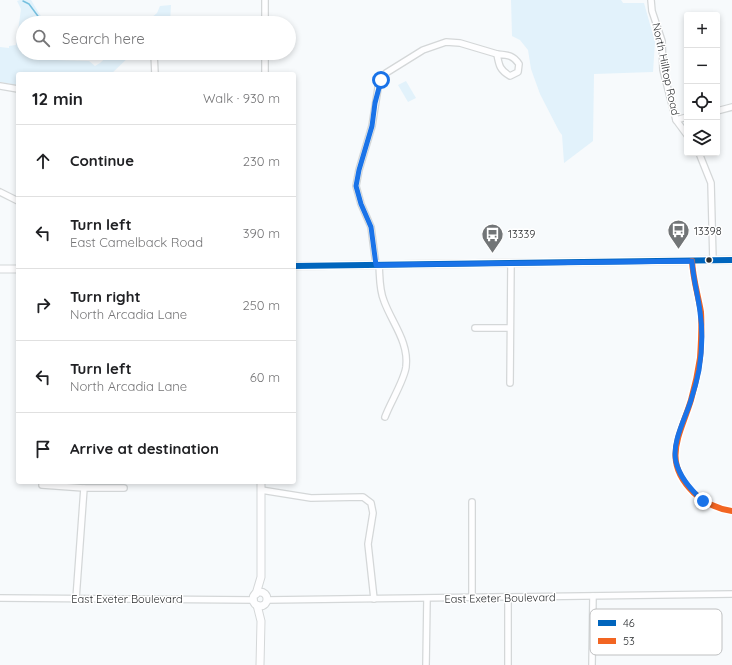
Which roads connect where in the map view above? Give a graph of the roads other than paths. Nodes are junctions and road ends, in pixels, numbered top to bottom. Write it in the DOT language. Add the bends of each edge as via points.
graph roads {
  1 [pos="265,0"];
  2 [pos="651,0"];
  3 [pos="265,16"];
  4 [pos="497,54"];
  5 [pos="154,60"];
  6 [pos="265,60"];
  7 [pos="155,72"];
  8 [pos="265,72"];
  9 [pos="0,86"];
  10 [pos="16,89"];
  11 [pos="732,107"];
  12 [pos="720,110"];
  13 [pos="684,118"];
  14 [pos="676,120"];
  15 [pos="684,131"];
  16 [pos="700,156"];
  17 [pos="0,192"];
  18 [pos="16,200"];
  19 [pos="732,260"];
  20 [pos="692,261"];
  21 [pos="713,261"];
  22 [pos="511,263"];
  23 [pos="378,265"];
  24 [pos="296,266"];
  25 [pos="0,269"];
  26 [pos="16,269"];
  27 [pos="475,328"];
  28 [pos="510,328"];
  29 [pos="510,383"];
  30 [pos="385,418"];
  31 [pos="262,484"];
  32 [pos="42,485"];
  33 [pos="84,488"];
  34 [pos="124,488"];
  35 [pos="261,490"];
  36 [pos="472,502"];
  37 [pos="732,511"];
  38 [pos="261,576"];
  39 [pos="732,594"];
  40 [pos="593,596"];
  41 [pos="508,597"];
  42 [pos="0,598"];
  43 [pos="472,598"];
  44 [pos="76,599"];
  45 [pos="374,599"];
  46 [pos="427,599"];
  47 [pos="255,600"];
  48 [pos="266,600"];
  49 [pos="593,609"];
  50 [pos="260,621"];
  51 [pos="592,655"];
  52 [pos="260,665"];
  53 [pos="426,665"];
  54 [pos="508,665"];
  55 [pos="592,665"];
  1 -- 3 [label="street"];
  2 -- 14 [label="street, North Hilltop Road" via="662,41 663,70"];
  4 -- 4 [label="street" via="514,58 519,64 518,72 510,76 503,72"];
  4 -- 23 [label="street" via="460,43 446,42 423,50 386,73 379,82 372,126 356,186 371,227"];
  5 -- 7 [label="street"];
  6 -- 8 [label="street"];
  9 -- 10 [label="street"];
  11 -- 12 [label="street"];
  13 -- 14 [label="street"];
  14 -- 15 [label="street, North Hilltop Road"];
  16 -- 21 [label="street" via="711,183"];
  17 -- 18 [label="street"];
  19 -- 21 [label="main road"];
  20 -- 21 [label="main road"];
  20 -- 22 [label="main road"];
  20 -- 37 [label="street" via="700,312 699,371 676,439 675,460 683,479 703,501"];
  22 -- 23 [label="main road"];
  22 -- 28 [label="street"];
  23 -- 24 [label="main road"];
  23 -- 30 [label="street" via="381,293 406,348 407,358 402,381"];
  25 -- 26 [label="main road"];
  27 -- 28 [label="street"];
  28 -- 29 [label="street"];
  31 -- 35 [label="main road"];
  32 -- 33 [label="street"];
  33 -- 34 [label="street"];
  33 -- 44 [label="street"];
  35 -- 38 [label="main road"];
  35 -- 45 [label="street" via="311,498 363,497 371,503 373,513 368,544"];
  36 -- 43 [label="street"];
  38 -- 47 [label="main road"];
  38 -- 48 [label="main road"];
  39 -- 40 [label="street, East Exeter Boulevard"];
  40 -- 41 [label="street, East Exeter Boulevard"];
  40 -- 49 [label="street"];
  41 -- 43 [label="street, East Exeter Boulevard"];
  41 -- 54 [label="street"];
  42 -- 44 [label="street, East Exeter Boulevard"];
  43 -- 46 [label="street, East Exeter Boulevard"];
  44 -- 47 [label="street, East Exeter Boulevard"];
  45 -- 46 [label="street, East Exeter Boulevard"];
  45 -- 48 [label="street, East Exeter Boulevard"];
  46 -- 53 [label="street"];
  47 -- 48 [label="main road" via="261,606"];
  47 -- 48 [label="main road" via="260,593"];
  47 -- 50 [label="main road"];
  48 -- 50 [label="main road"];
  50 -- 52 [label="main road"];
  51 -- 55 [label="street"];
}
